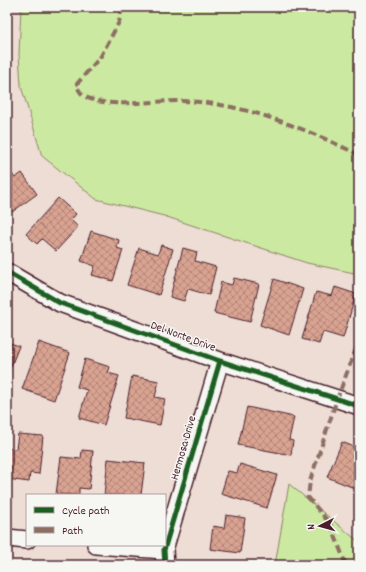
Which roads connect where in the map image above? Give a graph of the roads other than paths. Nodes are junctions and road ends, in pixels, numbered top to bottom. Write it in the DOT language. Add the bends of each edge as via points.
graph roads {
  1 [pos="7,272"];
  2 [pos="220,360"];
  3 [pos="359,406"];
  4 [pos="7,538"];
  5 [pos="26,540"];
  6 [pos="101,546"];
  7 [pos="165,558"];
  1 -- 2 [label="street, Del Norte Drive" via="60,303"];
  2 -- 3 [label="street, Del Norte Drive"];
  2 -- 7 [label="street, Hermosa Drive"];
  4 -- 5 [label="street"];
  6 -- 7 [label="street"];
}
